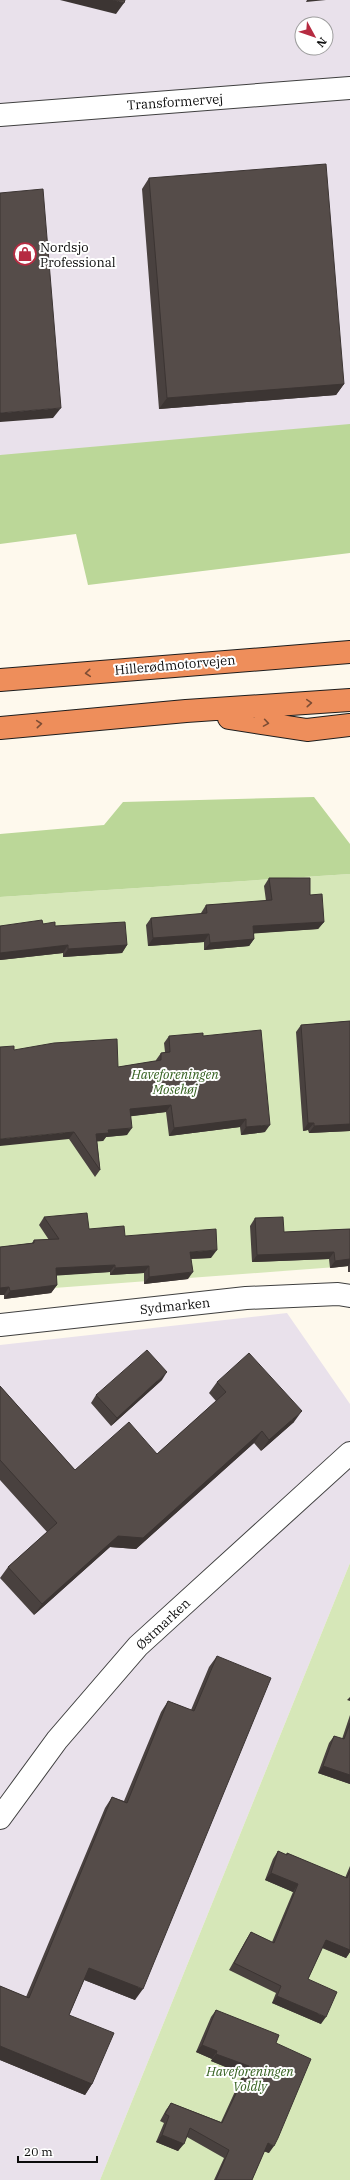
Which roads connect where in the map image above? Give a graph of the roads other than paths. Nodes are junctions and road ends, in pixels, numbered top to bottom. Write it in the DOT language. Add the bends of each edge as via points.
graph roads {
  1 [pos="350,88"];
  2 [pos="0,115"];
  3 [pos="350,636"];
  4 [pos="350,652"];
  5 [pos="251,659"];
  6 [pos="0,680"];
  7 [pos="350,700"];
  8 [pos="186,711"];
  9 [pos="350,726"];
  10 [pos="0,728"];
  11 [pos="350,1296"];
  12 [pos="0,1325"];
  13 [pos="350,1453"];
  14 [pos="0,1818"];
  1 -- 2 [label="street, Transformervej"];
  3 -- 5 [label="highway"];
  4 -- 5 [label="highway, Hillerødmotorvejen"];
  5 -- 6 [label="highway, Hillerødmotorvejen, one-way"];
  8 -- 7 [label="highway, one-way"];
  8 -- 9 [label="highway, one-way" via="307,730"];
  10 -- 8 [label="highway, one-way"];
  11 -- 12 [label="street, Sydmarken" via="338,1294 246,1298"];
  13 -- 14 [label="street, Østmarken" via="138,1646 57,1740"];
}
